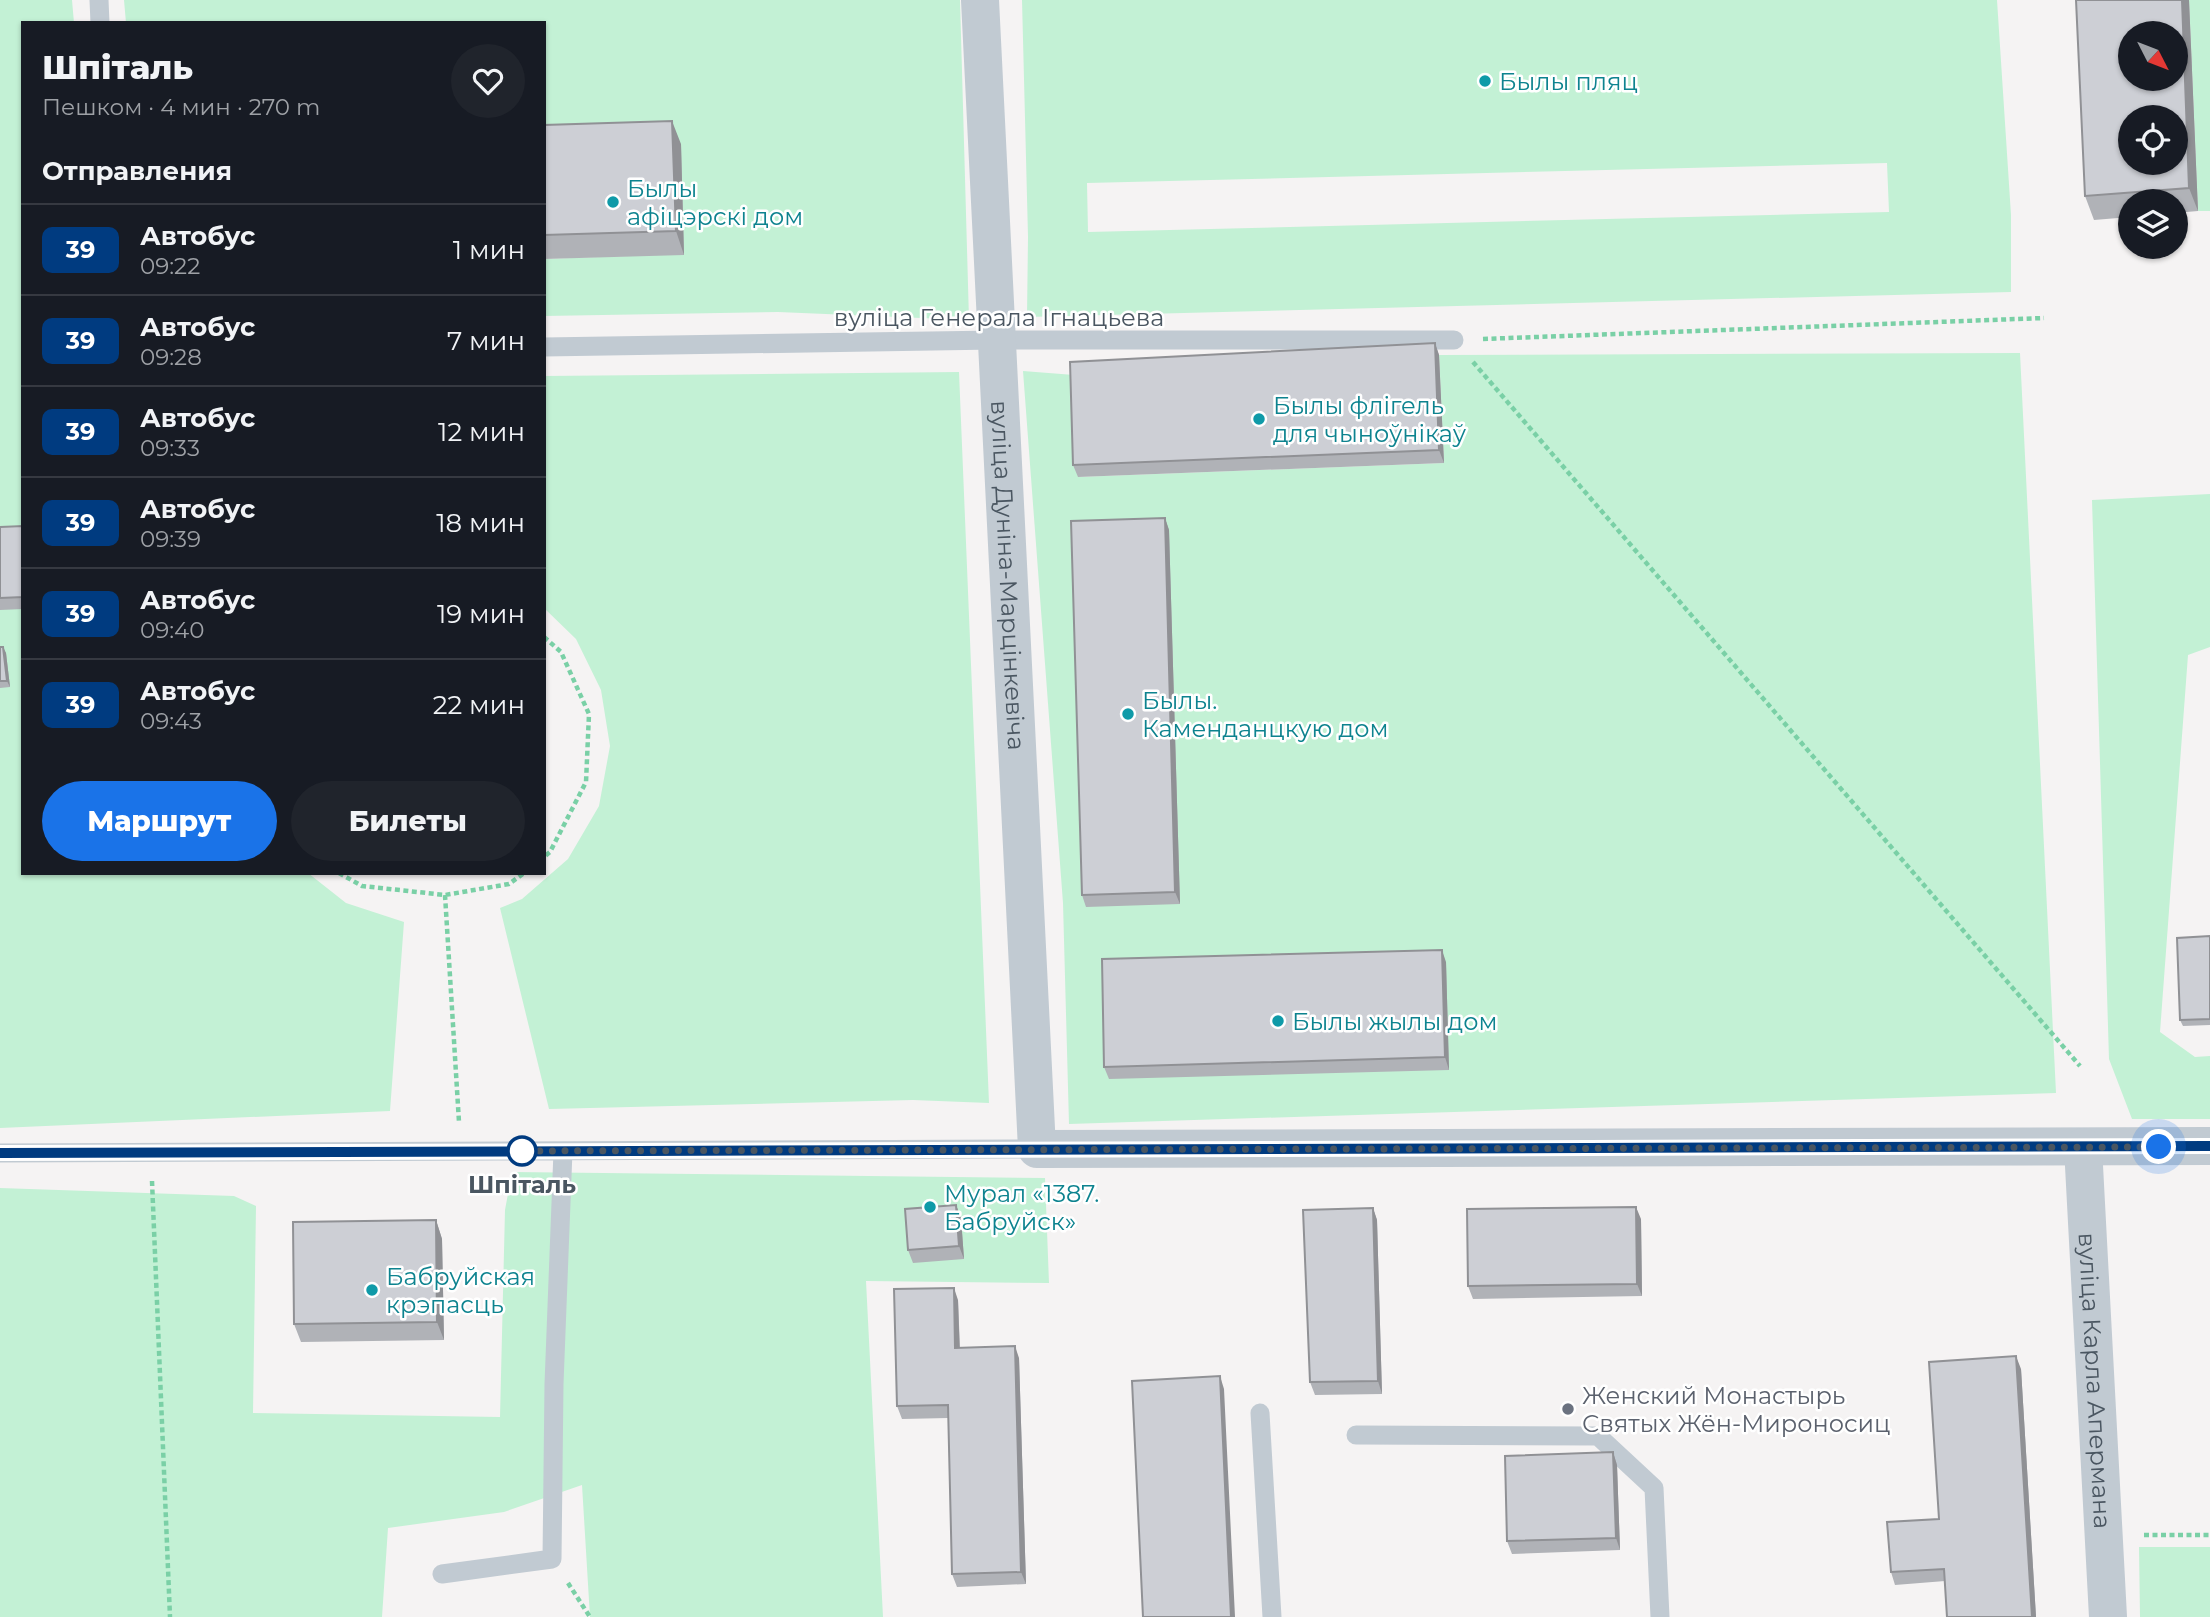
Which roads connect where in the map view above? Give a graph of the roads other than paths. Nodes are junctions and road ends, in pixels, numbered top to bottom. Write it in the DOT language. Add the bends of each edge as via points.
graph roads {
  1 [pos="99,0"];
  2 [pos="980,0"];
  3 [pos="100,21"];
  4 [pos="996,340"];
  5 [pos="1454,340"];
  6 [pos="546,347"];
  7 [pos="2210,1146"];
  8 [pos="2083,1147"];
  9 [pos="1037,1149"];
  10 [pos="563,1151"];
  11 [pos="0,1153"];
  12 [pos="1260,1413"];
  13 [pos="1356,1435"];
  14 [pos="442,1574"];
  15 [pos="1272,1617"];
  16 [pos="1660,1617"];
  17 [pos="2108,1617"];
  1 -- 3 [label="lane"];
  2 -- 4 [label="street, вуліца Дуніна-Марцінкевіча"];
  4 -- 5 [label="lane, вуліца Генерала Ігнацьева"];
  4 -- 6 [label="lane, вуліца Генерала Ігнацьева"];
  4 -- 9 [label="street, вуліца Дуніна-Марцінкевіча"];
  7 -- 8 [label="street"];
  8 -- 9 [label="street"];
  8 -- 17 [label="street, вуліца Карла Апермана"];
  9 -- 10 [label="lane"];
  10 -- 11 [label="lane"];
  10 -- 14 [label="lane" via="552,1559"];
  12 -- 15 [label="lane"];
  13 -- 16 [label="lane" via="1598,1436 1654,1488"];
}
